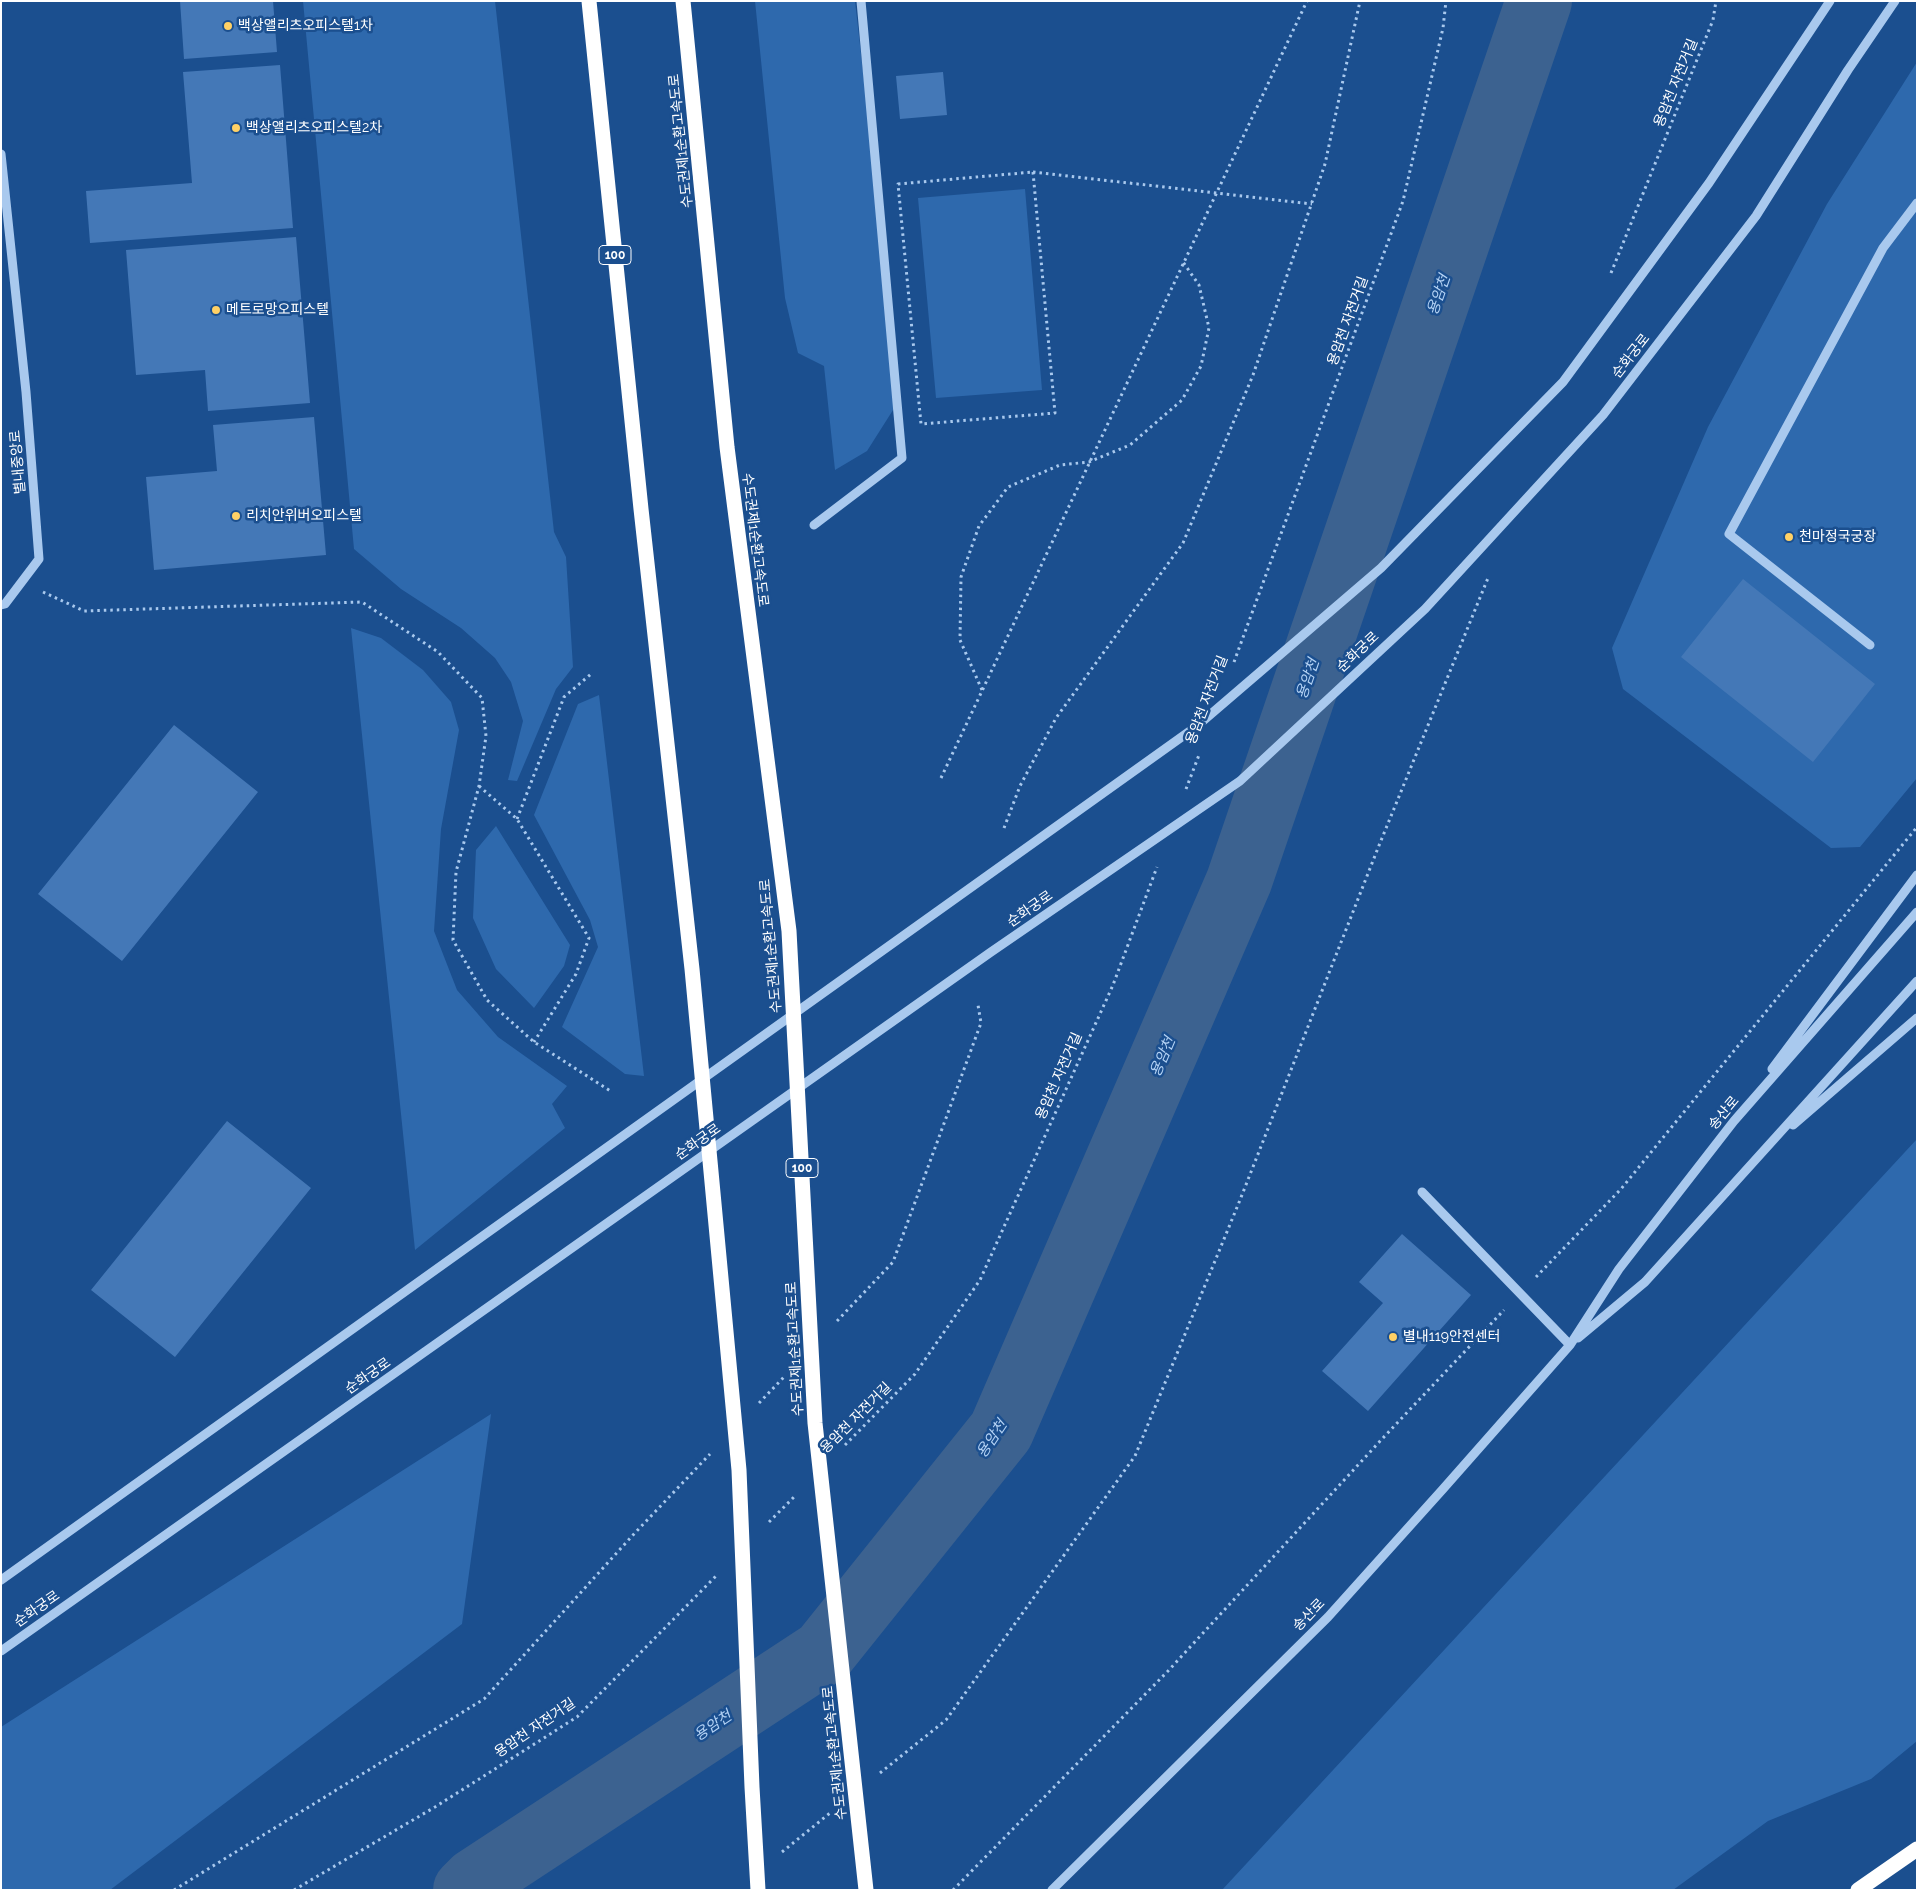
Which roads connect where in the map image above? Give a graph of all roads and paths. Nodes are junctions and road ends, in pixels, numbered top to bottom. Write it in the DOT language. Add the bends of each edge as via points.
graph roads {
  1 [pos="589,1"];
  2 [pos="683,1"];
  3 [pos="861,1"];
  4 [pos="1307,1"];
  5 [pos="1360,1"];
  6 [pos="1446,1"];
  7 [pos="1716,1"];
  8 [pos="1830,1"];
  9 [pos="1896,1"];
  10 [pos="1,154"];
  11 [pos="1033,172"];
  12 [pos="1215,193"];
  13 [pos="1917,203"];
  14 [pos="1312,204"];
  15 [pos="1183,262"];
  16 [pos="1609,278"];
  17 [pos="1089,462"];
  18 [pos="814,526"];
  19 [pos="1490,572"];
  20 [pos="22,582"];
  21 [pos="1,605"];
  22 [pos="1870,645"];
  23 [pos="1231,669"];
  24 [pos="591,674"];
  25 [pos="982,691"];
  26 [pos="1200,753"];
  27 [pos="941,778"];
  28 [pos="478,786"];
  29 [pos="1186,790"];
  30 [pos="517,819"];
  31 [pos="1917,827"];
  32 [pos="1004,828"];
  33 [pos="1158,864"];
  34 [pos="1917,875"];
  35 [pos="1917,912"];
  36 [pos="1917,981"];
  37 [pos="978,1005"];
  38 [pos="1917,1018"];
  39 [pos="534,1042"];
  40 [pos="612,1092"];
  41 [pos="1734,1121"];
  42 [pos="1762,1152"];
  43 [pos="1422,1192"];
  44 [pos="1520,1293"];
  45 [pos="832,1327"];
  46 [pos="1570,1345"];
  47 [pos="791,1370"];
  48 [pos="757,1406"];
  49 [pos="716,1449"];
  50 [pos="839,1451"];
  51 [pos="798,1493"];
  52 [pos="763,1528"];
  53 [pos="722,1570"];
  54 [pos="1,1580"];
  55 [pos="1,1652"];
  56 [pos="878,1774"];
  57 [pos="833,1811"];
  58 [pos="1917,1849"];
  59 [pos="781,1853"];
  60 [pos="174,1890"];
  61 [pos="294,1890"];
  62 [pos="758,1890"];
  63 [pos="866,1890"];
  64 [pos="953,1890"];
  65 [pos="1052,1890"];
  66 [pos="1858,1890"];
  1 -- 62 [label="highway, 100" via="692,969 739,1470"];
  2 -- 63 [label="highway, 수도권제1순환고속도로 / 100" via="727,447 789,931 815,1423"];
  3 -- 18 [label="street" via="902,458"];
  4 -- 12 [label="path"];
  5 -- 14 [label="path" via="1325,164"];
  6 -- 23 [label="path, 용암천 자전거길" via="1443,28 1403,201"];
  7 -- 16 [label="path, 용암천 자전거길" via="1713,20"];
  8 -- 54 [label="street" via="1709,183 1563,382 1381,568 1197,726"];
  9 -- 55 [label="street, 순화궁로" via="1848,70 1756,216 1603,415 1425,609 1240,781 990,952"];
  10 -- 20 [label="street, 별내중앙로" via="26,392 39,559"];
  11 -- 11 [label="path" via="1055,412 921,424 898,184"];
  11 -- 12 [label="path"];
  12 -- 14 [label="path"];
  12 -- 15 [label="path"];
  13 -- 22 [label="street" via="1883,248 1729,534"];
  14 -- 32 [label="path" via="1253,375 1183,543 1056,718 1020,786"];
  15 -- 17 [label="path"];
  15 -- 17 [label="path" via="1199,285 1209,328 1201,366 1182,400 1130,445"];
  17 -- 25 [label="path"];
  17 -- 25 [label="path" via="1060,465 1008,487 979,526 961,577 960,640"];
  19 -- 56 [label="path" via="1135,1456 946,1720"];
  20 -- 21 [label="street, 별내중앙로"];
  20 -- 28 [label="path" via="84,611 362,602 438,652 482,698 486,736"];
  24 -- 30 [label="path" via="564,697"];
  25 -- 27 [label="path"];
  26 -- 29 [label="path, 용암천 자전거길"];
  28 -- 30 [label="path"];
  28 -- 39 [label="path" via="456,872 453,940 487,1000"];
  30 -- 39 [label="path" via="589,938 576,974"];
  31 -- 44 [label="path" via="1621,1189"];
  33 -- 50 [label="path, 용암천 자전거길" via="1113,985 980,1280 916,1374"];
  34 -- 41 [label="street"];
  35 -- 41 [label="street, 송산로"];
  36 -- 42 [label="street, 송산로"];
  37 -- 45 [label="path" via="981,1023 894,1262"];
  38 -- 42 [label="street"];
  39 -- 40 [label="path"];
  41 -- 46 [label="street, 송산로" via="1619,1269"];
  42 -- 46 [label="street, 송산로" via="1645,1282"];
  43 -- 44 [label="street"];
  44 -- 46 [label="street"];
  44 -- 64 [label="path" via="1168,1671"];
  46 -- 65 [label="street, 송산로" via="1328,1617"];
  47 -- 48 [label="path"];
  49 -- 60 [label="path" via="484,1699"];
  51 -- 52 [label="path"];
  53 -- 61 [label="path, 용암천 자전거길" via="577,1717 435,1807"];
  57 -- 59 [label="path"];
  58 -- 66 [label="highway"];
}
